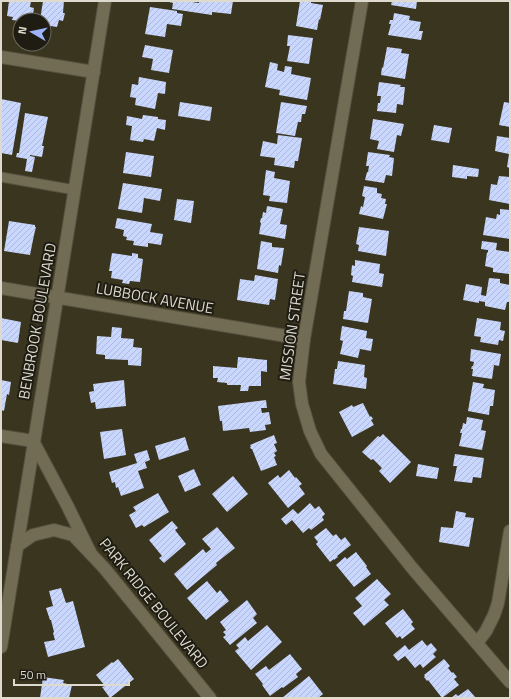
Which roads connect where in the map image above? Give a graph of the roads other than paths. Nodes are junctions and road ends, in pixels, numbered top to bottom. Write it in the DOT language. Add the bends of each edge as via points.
graph roads {
  1 [pos="105,1"];
  2 [pos="362,1"];
  3 [pos="1,56"];
  4 [pos="94,72"];
  5 [pos="1,177"];
  6 [pos="75,190"];
  7 [pos="1,288"];
  8 [pos="57,297"];
  9 [pos="304,339"];
  10 [pos="1,436"];
  11 [pos="33,441"];
  12 [pos="510,531"];
  13 [pos="17,546"];
  14 [pos="91,554"];
  15 [pos="477,644"];
  16 [pos="1,647"];
  17 [pos="510,682"];
  18 [pos="210,698"];
  1 -- 4 [label="street, BENBROOK BOULEVARD"];
  2 -- 9 [label="street, MISSION STREET"];
  3 -- 4 [label="street"];
  4 -- 6 [label="street, BENBROOK BOULEVARD"];
  5 -- 6 [label="lane"];
  6 -- 8 [label="street, BENBROOK BOULEVARD"];
  7 -- 8 [label="street, LUBBOCK AVENUE"];
  8 -- 9 [label="street, LUBBOCK AVENUE"];
  8 -- 11 [label="street, BENBROOK BOULEVARD"];
  9 -- 15 [label="street, MISSION STREET" via="299,382 302,404 310,431 321,454"];
  10 -- 11 [label="street"];
  11 -- 13 [label="street, BENBROOK BOULEVARD"];
  11 -- 14 [label="street, PARK RIDGE BOULEVARD"];
  12 -- 15 [label="street" via="498,603 489,626"];
  13 -- 14 [label="street" via="33,535 54,530 73,535"];
  13 -- 16 [label="street, BENBROOK BOULEVARD"];
  14 -- 18 [label="street, PARK RIDGE BOULEVARD"];
  15 -- 17 [label="street, MISSION STREET"];
}
